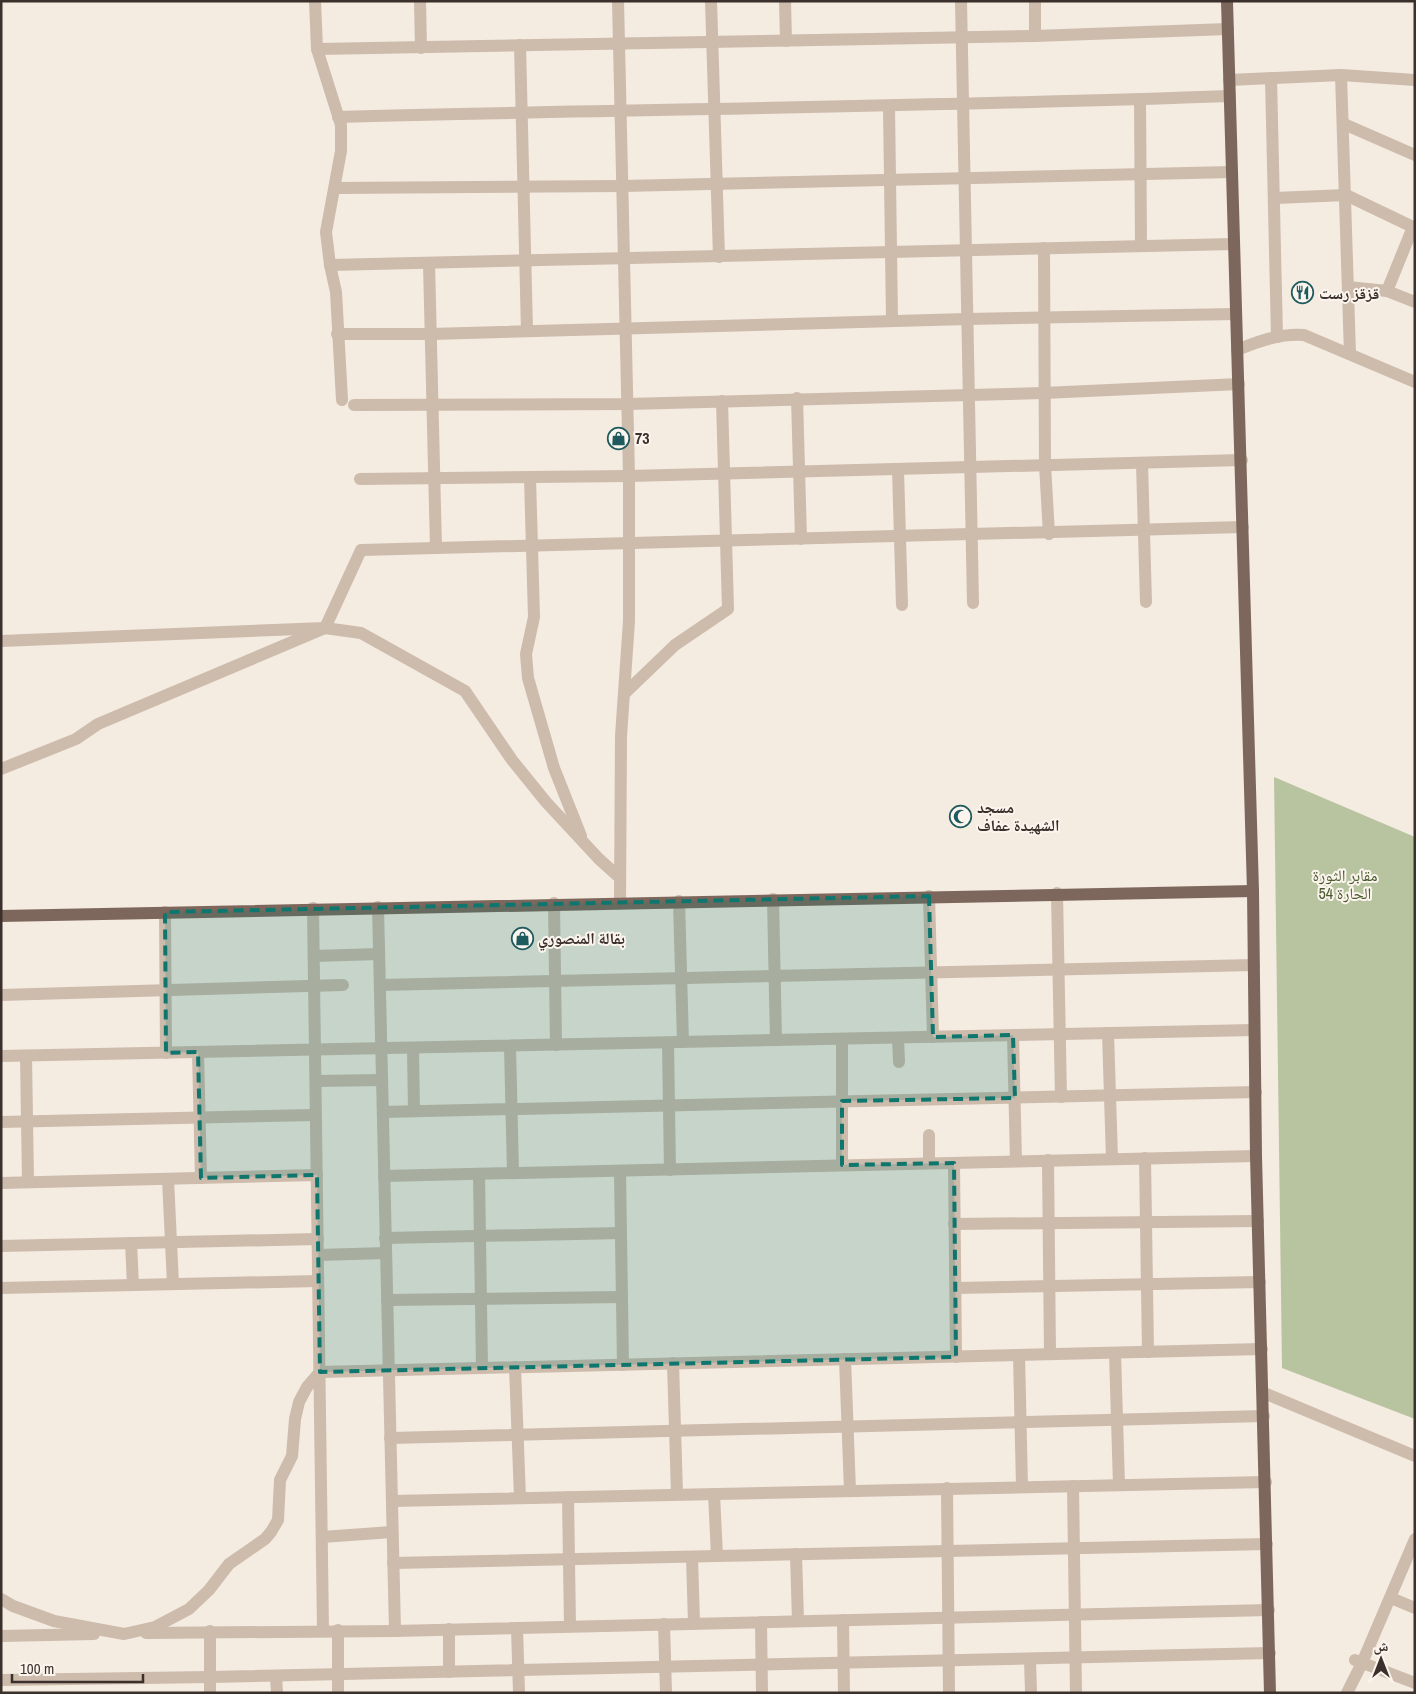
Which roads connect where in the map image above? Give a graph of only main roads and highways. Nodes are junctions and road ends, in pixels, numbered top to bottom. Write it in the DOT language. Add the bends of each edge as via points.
graph roads {
  1 [pos="1228,1"];
  2 [pos="1253,891"];
  3 [pos="1,916"];
  4 [pos="1270,1693"];
  1 -- 2 [label="main road"];
  2 -- 3 [label="main road"];
  2 -- 4 [label="main road" via="1256,1156"];
}
